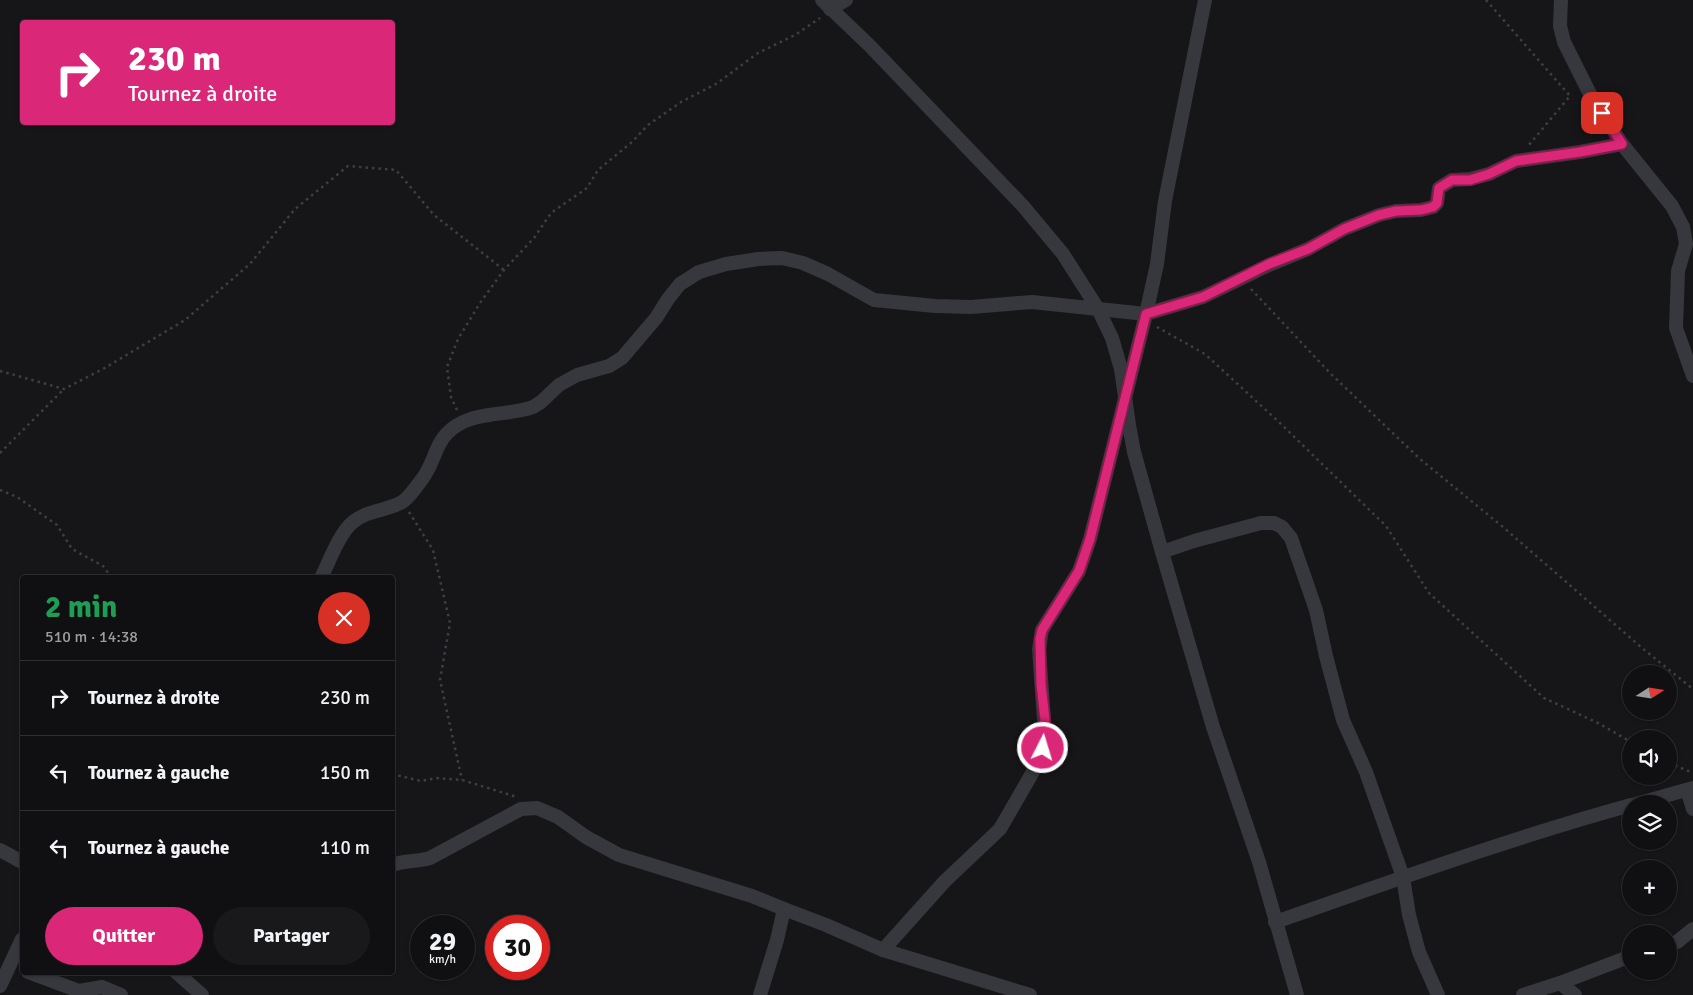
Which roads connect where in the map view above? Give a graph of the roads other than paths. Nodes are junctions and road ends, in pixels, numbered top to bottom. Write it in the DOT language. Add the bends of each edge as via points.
graph roads {
  1 [pos="846,0"];
  2 [pos="1204,0"];
  3 [pos="1562,0"];
  4 [pos="826,4"];
  5 [pos="1622,144"];
  6 [pos="1098,309"];
  7 [pos="1145,317"];
  8 [pos="1693,376"];
  9 [pos="1125,394"];
  10 [pos="1162,552"];
  11 [pos="323,575"];
  12 [pos="1690,789"];
  13 [pos="1668,795"];
  14 [pos="1622,807"];
  15 [pos="1693,809"];
  16 [pos="0,850"];
  17 [pos="20,861"];
  18 [pos="395,864"];
  19 [pos="1403,877"];
  20 [pos="784,909"];
  21 [pos="1276,922"];
  22 [pos="1693,929"];
  23 [pos="20,942"];
  24 [pos="1677,942"];
  25 [pos="883,950"];
  26 [pos="1622,959"];
  27 [pos="7,963"];
  28 [pos="36,975"];
  29 [pos="179,975"];
  30 [pos="1560,983"];
  31 [pos="0,986"];
  32 [pos="121,995"];
  33 [pos="202,995"];
  34 [pos="760,995"];
  35 [pos="1030,995"];
  36 [pos="1296,995"];
  37 [pos="1438,995"];
  38 [pos="1523,995"];
  39 [pos="1575,995"];
  1 -- 4 [label="street"];
  2 -- 7 [label="street"];
  3 -- 5 [label="street" via="1560,26 1564,42 1592,98"];
  4 -- 6 [label="street" via="1023,206 1063,254"];
  5 -- 7 [label="street" via="1516,161 1470,180 1446,183 1439,188 1437,203 1433,207 1379,215 1203,297"];
  5 -- 8 [label="street" via="1672,206 1683,227 1686,244 1678,271 1676,328"];
  6 -- 7 [label="street"];
  6 -- 9 [label="street" via="1112,338"];
  6 -- 11 [label="street" via="1032,302 971,308 874,300 828,274 782,258 726,264 699,272 680,284 622,358 609,366 577,375 533,407 463,422 446,434 429,469 403,502 371,512 351,524"];
  7 -- 9 [label="street"];
  9 -- 10 [label="street" via="1134,452"];
  9 -- 25 [label="street" via="1090,539 1079,571 1042,630 1039,649 1045,735 1034,770 1000,829 945,881"];
  10 -- 19 [label="street" via="1261,523 1282,527 1291,538 1316,610 1343,720 1366,772"];
  10 -- 21 [label="street" via="1213,727"];
  12 -- 13 [label="street"];
  12 -- 15 [label="street"];
  14 -- 19 [label="street"];
  16 -- 17 [label="street"];
  18 -- 20 [label="street" via="420,861 439,854 521,809 537,808 620,855"];
  19 -- 21 [label="street"];
  19 -- 37 [label="street" via="1419,952"];
  20 -- 25 [label="street"];
  20 -- 34 [label="street"];
  21 -- 36 [label="street"];
  22 -- 24 [label="street"];
  23 -- 27 [label="street"];
  25 -- 35 [label="street"];
  26 -- 30 [label="street"];
  27 -- 31 [label="street"];
  28 -- 32 [label="street" via="79,991 102,987"];
  29 -- 33 [label="street"];
  30 -- 38 [label="street"];
  30 -- 39 [label="street"];
}
